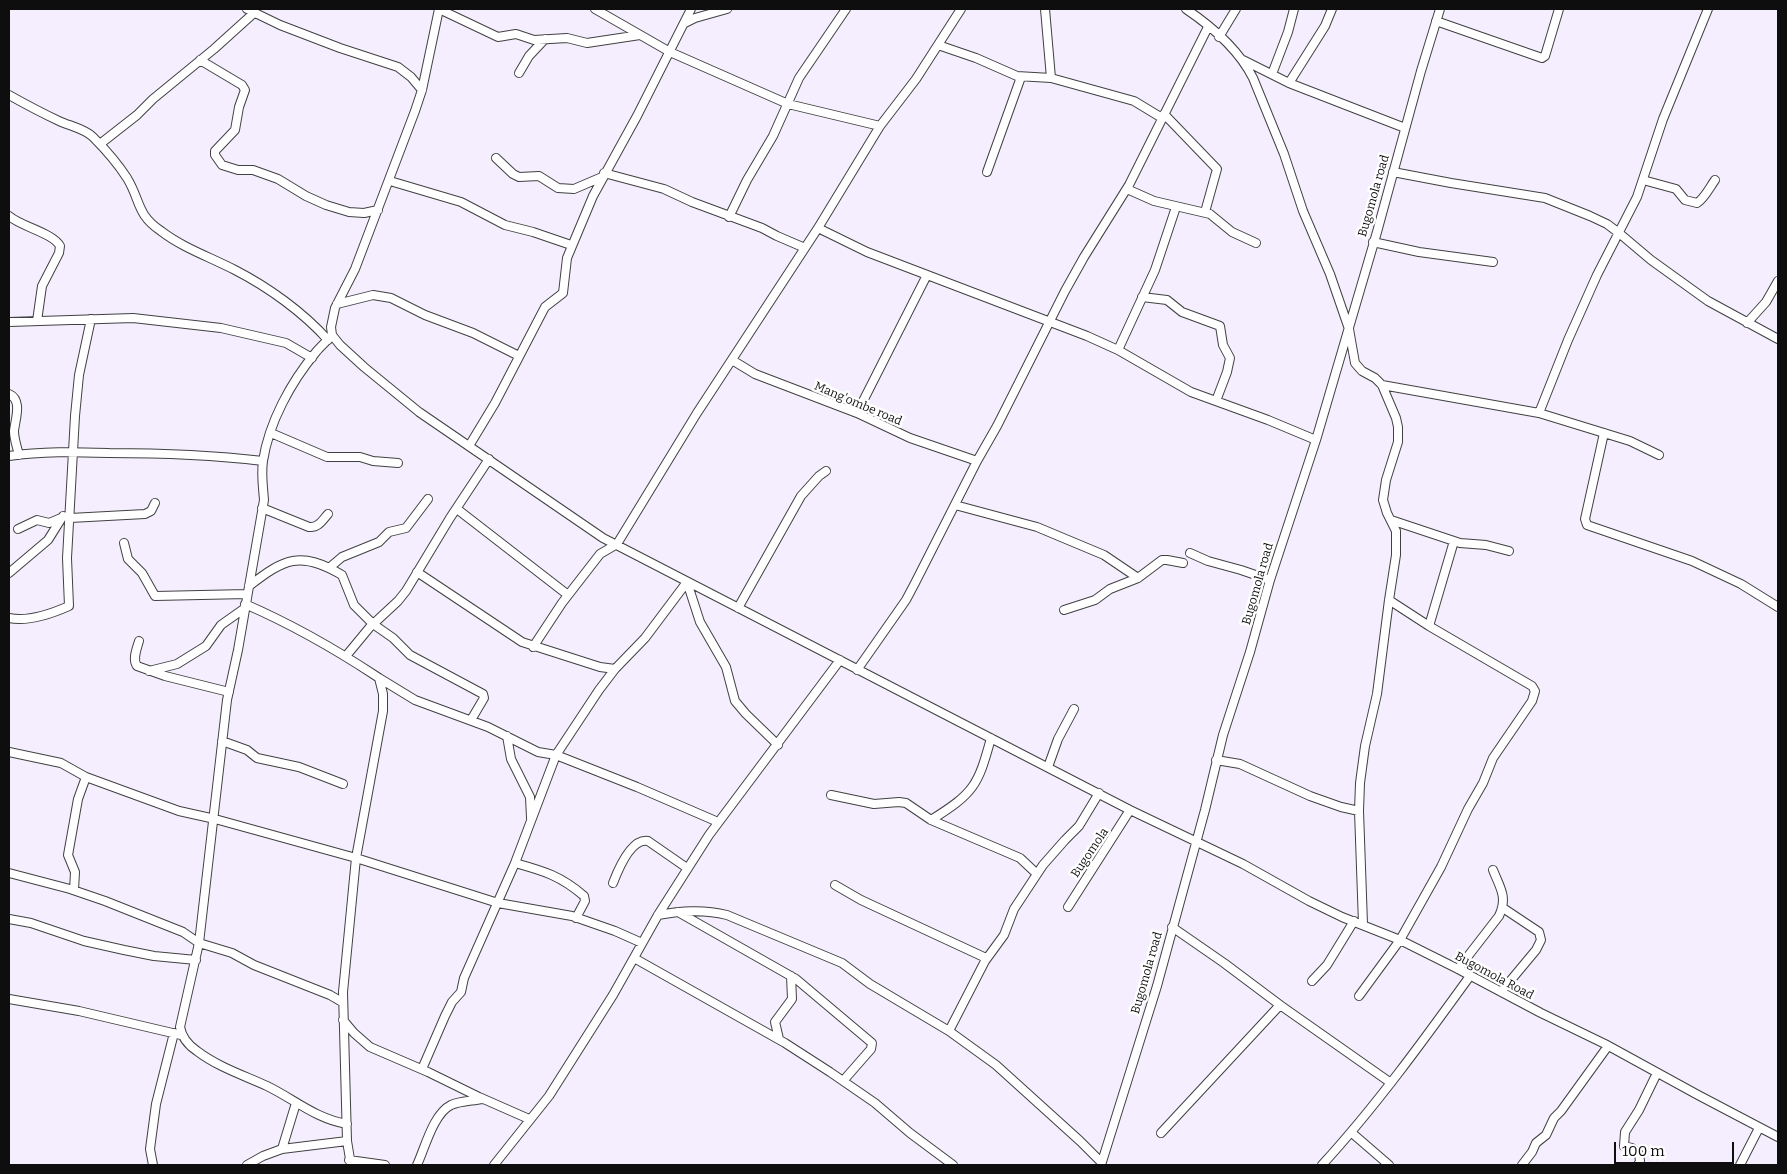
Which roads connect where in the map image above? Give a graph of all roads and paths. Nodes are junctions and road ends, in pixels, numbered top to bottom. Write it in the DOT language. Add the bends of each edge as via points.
graph roads {
  1 [pos="247,9"];
  2 [pos="439,9"];
  3 [pos="595,9"];
  4 [pos="691,9"];
  5 [pos="727,9"];
  6 [pos="846,9"];
  7 [pos="961,9"];
  8 [pos="1045,9"];
  9 [pos="1186,9"];
  10 [pos="1236,9"];
  11 [pos="1294,9"];
  12 [pos="1332,9"];
  13 [pos="1440,9"];
  14 [pos="1559,9"];
  15 [pos="1706,10"];
  16 [pos="255,12"];
  17 [pos="1199,13"];
  18 [pos="1436,21"];
  19 [pos="685,22"];
  20 [pos="1208,27"];
  21 [pos="640,35"];
  22 [pos="1219,37"];
  23 [pos="545,39"];
  24 [pos="938,45"];
  25 [pos="670,52"];
  26 [pos="1240,58"];
  27 [pos="200,60"];
  28 [pos="519,73"];
  29 [pos="1272,74"];
  30 [pos="1021,76"];
  31 [pos="1051,78"];
  32 [pos="1289,83"];
  33 [pos="422,90"];
  34 [pos="9,95"];
  35 [pos="788,104"];
  36 [pos="1163,116"];
  37 [pos="880,126"];
  38 [pos="1404,128"];
  39 [pos="100,144"];
  40 [pos="496,158"];
  41 [pos="987,172"];
  42 [pos="1393,172"];
  43 [pos="603,175"];
  44 [pos="1644,180"];
  45 [pos="1715,180"];
  46 [pos="390,181"];
  47 [pos="1127,189"];
  48 [pos="1176,207"];
  49 [pos="378,210"];
  50 [pos="1205,212"];
  51 [pos="9,216"];
  52 [pos="729,217"];
  53 [pos="818,228"];
  54 [pos="1619,233"];
  55 [pos="1373,242"];
  56 [pos="1256,243"];
  57 [pos="571,245"];
  58 [pos="805,248"];
  59 [pos="1492,262"];
  60 [pos="927,275"];
  61 [pos="1778,281"];
  62 [pos="1142,297"];
  63 [pos="337,304"];
  64 [pos="91,319"];
  65 [pos="37,321"];
  66 [pos="9,322"];
  67 [pos="1050,322"];
  68 [pos="1747,323"];
  69 [pos="1349,328"];
  70 [pos="330,338"];
  71 [pos="1778,339"];
  72 [pos="1118,350"];
  73 [pos="519,356"];
  74 [pos="312,358"];
  75 [pos="732,360"];
  76 [pos="1382,385"];
  77 [pos="9,394"];
  78 [pos="1216,400"];
  79 [pos="857,413"];
  80 [pos="1539,413"];
  81 [pos="271,433"];
  82 [pos="1604,433"];
  83 [pos="1316,440"];
  84 [pos="469,446"];
  85 [pos="74,452"];
  86 [pos="19,455"];
  87 [pos="1659,455"];
  88 [pos="9,456"];
  89 [pos="489,459"];
  90 [pos="263,461"];
  91 [pos="977,461"];
  92 [pos="398,463"];
  93 [pos="826,471"];
  94 [pos="428,499"];
  95 [pos="155,503"];
  96 [pos="955,505"];
  97 [pos="262,508"];
  98 [pos="457,509"];
  99 [pos="328,514"];
  100 [pos="68,515"];
  101 [pos="1391,520"];
  102 [pos="18,529"];
  103 [pos="1454,541"];
  104 [pos="124,543"];
  105 [pos="616,544"];
  106 [pos="1510,551"];
  107 [pos="1190,553"];
  108 [pos="1183,563"];
  109 [pos="329,568"];
  110 [pos="418,572"];
  111 [pos="9,573"];
  112 [pos="1138,578"];
  113 [pos="1270,580"];
  114 [pos="687,582"];
  115 [pos="248,590"];
  116 [pos="568,595"];
  117 [pos="1389,600"];
  118 [pos="245,606"];
  119 [pos="1778,607"];
  120 [pos="738,608"];
  121 [pos="1064,610"];
  122 [pos="9,618"];
  123 [pos="373,624"];
  124 [pos="1428,626"];
  125 [pos="139,641"];
  126 [pos="533,647"];
  127 [pos="346,656"];
  128 [pos="840,660"];
  129 [pos="615,669"];
  130 [pos="149,670"];
  131 [pos="857,670"];
  132 [pos="379,678"];
  133 [pos="229,692"];
  134 [pos="1074,709"];
  135 [pos="471,720"];
  136 [pos="507,736"];
  137 [pos="991,738"];
  138 [pos="222,741"];
  139 [pos="778,745"];
  140 [pos="9,752"];
  141 [pos="556,756"];
  142 [pos="1216,760"];
  143 [pos="1048,767"];
  144 [pos="86,777"];
  145 [pos="343,784"];
  146 [pos="1099,793"];
  147 [pos="831,795"];
  148 [pos="1130,810"];
  149 [pos="1359,810"];
  150 [pos="215,818"];
  151 [pos="931,820"];
  152 [pos="531,822"];
  153 [pos="718,822"];
  154 [pos="1196,841"];
  155 [pos="356,858"];
  156 [pos="515,863"];
  157 [pos="687,868"];
  158 [pos="1493,870"];
  159 [pos="9,873"];
  160 [pos="1037,874"];
  161 [pos="612,883"];
  162 [pos="835,885"];
  163 [pos="74,890"];
  164 [pos="498,903"];
  165 [pos="1068,908"];
  166 [pos="1503,908"];
  167 [pos="678,912"];
  168 [pos="658,915"];
  169 [pos="576,918"];
  170 [pos="9,919"];
  171 [pos="1354,921"];
  172 [pos="1363,924"];
  173 [pos="1172,927"];
  174 [pos="1400,940"];
  175 [pos="642,943"];
  176 [pos="200,944"];
  177 [pos="634,958"];
  178 [pos="986,958"];
  179 [pos="196,960"];
  180 [pos="1458,969"];
  181 [pos="791,976"];
  182 [pos="1470,976"];
  183 [pos="1312,981"];
  184 [pos="1501,992"];
  185 [pos="1359,996"];
  186 [pos="9,999"];
  187 [pos="342,1002"];
  188 [pos="1280,1005"];
  189 [pos="343,1020"];
  190 [pos="948,1031"];
  191 [pos="178,1034"];
  192 [pos="779,1040"];
  193 [pos="1608,1046"];
  194 [pos="422,1069"];
  195 [pos="1658,1073"];
  196 [pos="843,1081"];
  197 [pos="1391,1083"];
  198 [pos="482,1099"];
  199 [pos="296,1103"];
  200 [pos="529,1119"];
  201 [pos="347,1124"];
  202 [pos="1759,1128"];
  203 [pos="1161,1133"];
  204 [pos="1352,1133"];
  205 [pos="1778,1137"];
  206 [pos="346,1141"];
  207 [pos="282,1148"];
  208 [pos="350,1162"];
  209 [pos="1101,1163"];
  210 [pos="154,1165"];
  211 [pos="247,1165"];
  212 [pos="385,1165"];
  213 [pos="417,1165"];
  214 [pos="494,1165"];
  215 [pos="953,1165"];
  216 [pos="1322,1165"];
  217 [pos="1389,1165"];
  218 [pos="1522,1165"];
  219 [pos="1638,1165"];
  220 [pos="1740,1165"];
  1 -- 16 [label="street"];
  2 -- 23 [label="street" via="496,37 513,34"];
  2 -- 33 [label="street"];
  3 -- 21 [label="street"];
  4 -- 19 [label="street"];
  5 -- 19 [label="street"];
  6 -- 35 [label="street" via="802,73"];
  7 -- 24 [label="street"];
  8 -- 31 [label="street"];
  9 -- 17 [label="street"];
  10 -- 22 [label="street"];
  11 -- 29 [label="street"];
  12 -- 32 [label="street"];
  13 -- 18 [label="street, Bugomola road"];
  14 -- 18 [label="street" via="1545,56 1541,58"];
  15 -- 44 [label="street" via="1663,119"];
  16 -- 27 [label="street"];
  16 -- 33 [label="street" via="280,25 398,67"];
  17 -- 20 [label="street"];
  18 -- 38 [label="street, Bugomola road"];
  19 -- 25 [label="street"];
  20 -- 22 [label="street"];
  20 -- 36 [label="street"];
  21 -- 23 [label="street" via="587,43 567,38"];
  21 -- 25 [label="street"];
  22 -- 26 [label="street"];
  23 -- 28 [label="street"];
  24 -- 30 [label="street"];
  24 -- 37 [label="street"];
  25 -- 35 [label="street"];
  25 -- 43 [label="street"];
  26 -- 29 [label="street"];
  26 -- 69 [label="street" via="1268,111"];
  27 -- 39 [label="street"];
  27 -- 49 [label="street" via="245,90 236,130 216,151 222,166 272,177 306,196 349,212 364,214"];
  29 -- 32 [label="street"];
  30 -- 31 [label="street"];
  30 -- 41 [label="street"];
  31 -- 36 [label="street" via="1134,101"];
  32 -- 38 [label="street"];
  33 -- 46 [label="street"];
  34 -- 39 [label="street, Bugomola Road" via="90,134"];
  35 -- 37 [label="street"];
  35 -- 52 [label="street"];
  36 -- 47 [label="street"];
  36 -- 50 [label="street" via="1217,169"];
  37 -- 53 [label="street"];
  38 -- 42 [label="street, Bugomola road"];
  39 -- 70 [label="street, Bugomola Road" via="126,177 142,214 161,232 258,284"];
  40 -- 43 [label="street" via="519,177 539,176 558,188 574,189"];
  42 -- 54 [label="street" via="1545,198 1607,224"];
  42 -- 55 [label="street, Bugomola road"];
  43 -- 52 [label="street" via="664,189"];
  43 -- 57 [label="street"];
  44 -- 45 [label="street" via="1676,189 1685,200 1697,203"];
  44 -- 54 [label="street"];
  46 -- 49 [label="street"];
  46 -- 57 [label="street" via="461,202 505,225"];
  47 -- 48 [label="street"];
  47 -- 67 [label="street" via="1084,257"];
  48 -- 50 [label="street"];
  48 -- 62 [label="street" via="1155,270"];
  49 -- 63 [label="street" via="355,269"];
  50 -- 56 [label="street" via="1232,232"];
  51 -- 65 [label="street" via="56,240 60,246 42,286"];
  52 -- 58 [label="street"];
  53 -- 58 [label="street"];
  53 -- 60 [label="street" via="867,252"];
  54 -- 68 [label="street" via="1674,278"];
  54 -- 80 [label="street" via="1568,340"];
  55 -- 59 [label="street"];
  55 -- 69 [label="street, Bugomola road"];
  57 -- 73 [label="street" via="564,292 545,308"];
  58 -- 75 [label="street"];
  60 -- 67 [label="street"];
  60 -- 79 [label="street"];
  61 -- 68 [label="street" via="1766,302"];
  62 -- 72 [label="street"];
  62 -- 78 [label="street" via="1169,301 1182,312 1220,326 1223,344 1230,358"];
  63 -- 70 [label="street"];
  63 -- 73 [label="street" via="381,295"];
  64 -- 65 [label="street"];
  64 -- 74 [label="street" via="132,318 230,329 286,343"];
  64 -- 85 [label="street" via="79,375"];
  65 -- 66 [label="street"];
  67 -- 72 [label="street"];
  67 -- 91 [label="street"];
  68 -- 71 [label="street"];
  69 -- 76 [label="street" via="1358,367"];
  69 -- 83 [label="street, Bugomola road"];
  70 -- 74 [label="street"];
  70 -- 84 [label="street, Bugomola Road" via="400,398"];
  72 -- 78 [label="street" via="1191,392"];
  73 -- 84 [label="street"];
  74 -- 81 [label="street" via="288,393"];
  75 -- 79 [label="street, Mang'ombe road" via="755,374"];
  75 -- 105 [label="street"];
  76 -- 80 [label="street"];
  76 -- 101 [label="street" via="1396,418 1399,436 1383,497"];
  77 -- 86 [label="street" via="17,408 14,431"];
  78 -- 83 [label="street"];
  79 -- 91 [label="street, Mang'ombe road" via="910,438"];
  80 -- 82 [label="street"];
  81 -- 90 [label="street"];
  81 -- 92 [label="street" via="323,456"];
  82 -- 87 [label="street"];
  82 -- 119 [label="street" via="1585,519 1587,525 1692,561 1741,584"];
  83 -- 113 [label="street, Bugomola road"];
  84 -- 89 [label="street, Bugomola Road"];
  85 -- 86 [label="street"];
  85 -- 90 [label="street"];
  85 -- 100 [label="street"];
  86 -- 88 [label="street"];
  89 -- 98 [label="street"];
  89 -- 105 [label="street, Bugomola Road"];
  90 -- 97 [label="street"];
  91 -- 96 [label="street"];
  93 -- 120 [label="street" via="801,496"];
  94 -- 109 [label="street" via="406,528 389,532 379,542 342,557"];
  95 -- 100 [label="street" via="152,511 145,514"];
  96 -- 112 [label="street" via="1018,521 1072,541 1104,555"];
  96 -- 131 [label="street" via="906,600"];
  97 -- 99 [label="street" via="314,528"];
  97 -- 115 [label="street"];
  98 -- 110 [label="street"];
  98 -- 116 [label="street"];
  100 -- 102 [label="street" via="51,522 37,520"];
  100 -- 111 [label="street" via="48,540"];
  100 -- 122 [label="street" via="69,606 21,620"];
  101 -- 103 [label="street"];
  101 -- 117 [label="street" via="1396,531 1397,548"];
  103 -- 106 [label="street"];
  103 -- 124 [label="street"];
  104 -- 115 [label="street" via="128,559 156,596"];
  105 -- 114 [label="street, Bugomola Road"];
  105 -- 116 [label="street" via="600,554"];
  107 -- 113 [label="street" via="1208,562"];
  108 -- 112 [label="street" via="1162,560"];
  109 -- 115 [label="street" via="309,561 290,560 274,567"];
  109 -- 123 [label="street" via="342,575 354,605"];
  110 -- 123 [label="street" via="398,601"];
  110 -- 126 [label="street"];
  112 -- 121 [label="street" via="1110,589 1095,600"];
  113 -- 142 [label="street, Bugomola road"];
  114 -- 120 [label="street, Bugomola Road"];
  114 -- 129 [label="street" via="645,638"];
  114 -- 139 [label="street" via="700,622 726,668 735,701"];
  115 -- 118 [label="street"];
  116 -- 126 [label="street"];
  117 -- 124 [label="street"];
  117 -- 149 [label="street" via="1377,694 1362,762"];
  118 -- 127 [label="street"];
  118 -- 130 [label="street" via="221,625 206,646 177,664"];
  118 -- 133 [label="street"];
  120 -- 128 [label="street, Bugomola Road"];
  123 -- 127 [label="street"];
  123 -- 135 [label="street" via="410,655 483,694 484,698"];
  124 -- 174 [label="street" via="1532,686 1535,691 1532,701 1493,758 1441,867"];
  125 -- 130 [label="street" via="135,663"];
  126 -- 129 [label="street"];
  127 -- 132 [label="street"];
  128 -- 131 [label="street, Bugomola Road"];
  128 -- 139 [label="street"];
  129 -- 141 [label="street"];
  130 -- 133 [label="street"];
  131 -- 137 [label="street, Bugomola Road"];
  132 -- 135 [label="street" via="415,700"];
  132 -- 155 [label="street" via="383,711"];
  133 -- 138 [label="street"];
  134 -- 143 [label="street"];
  135 -- 136 [label="street"];
  136 -- 141 [label="street" via="538,752"];
  136 -- 152 [label="street" via="511,759 530,797"];
  137 -- 143 [label="street, Bugomola Road"];
  137 -- 151 [label="street" via="982,770 969,792 957,804"];
  138 -- 145 [label="street" via="247,750 257,758 299,766"];
  138 -- 150 [label="street"];
  139 -- 153 [label="street"];
  140 -- 144 [label="street" via="61,763"];
  141 -- 152 [label="street"];
  141 -- 153 [label="street"];
  142 -- 149 [label="street" via="1240,764 1310,796"];
  142 -- 154 [label="street, Bugomola road"];
  143 -- 146 [label="street, Bugomola Road"];
  144 -- 150 [label="street" via="180,811"];
  144 -- 163 [label="street" via="78,799 68,854 76,872"];
  146 -- 148 [label="street, Bugomola Road"];
  146 -- 160 [label="street" via="1079,826"];
  147 -- 151 [label="street" via="874,804 903,802"];
  148 -- 154 [label="street, Bugomola Road"];
  148 -- 165 [label="street, Bugomola"];
  149 -- 172 [label="street"];
  150 -- 155 [label="street"];
  150 -- 176 [label="street"];
  151 -- 160 [label="street" via="1016,856"];
  152 -- 156 [label="street"];
  153 -- 157 [label="street"];
  154 -- 171 [label="street, Bugomola Road"];
  154 -- 173 [label="street, Bugomola road"];
  155 -- 164 [label="street"];
  155 -- 187 [label="street"];
  156 -- 164 [label="street"];
  156 -- 169 [label="street" via="555,876 584,896 585,901"];
  157 -- 161 [label="street" via="644,840 625,857"];
  157 -- 168 [label="street"];
  158 -- 166 [label="street" via="1503,895"];
  159 -- 163 [label="street"];
  160 -- 178 [label="street" via="1014,909 1004,935"];
  162 -- 178 [label="street"];
  163 -- 176 [label="street" via="176,929"];
  164 -- 169 [label="street"];
  164 -- 194 [label="street" via="461,992 447,1010"];
  166 -- 180 [label="street"];
  166 -- 184 [label="street" via="1539,932 1541,940"];
  167 -- 168 [label="street"];
  167 -- 181 [label="street"];
  167 -- 190 [label="street" via="712,911 727,915 835,960"];
  168 -- 175 [label="street"];
  169 -- 175 [label="street"];
  170 -- 179 [label="street" via="116,949"];
  171 -- 172 [label="street, Bugomola Road"];
  171 -- 183 [label="street" via="1327,965"];
  172 -- 174 [label="street, Bugomola Road"];
  173 -- 188 [label="street, Bugomola Road"];
  173 -- 209 [label="street, Bugomola road" via="1157,986"];
  174 -- 180 [label="street, Bugomola Road"];
  174 -- 185 [label="street"];
  175 -- 177 [label="street"];
  176 -- 179 [label="street"];
  176 -- 187 [label="street" via="232,953"];
  177 -- 192 [label="street"];
  177 -- 200 [label="street" via="549,1096"];
  178 -- 190 [label="street"];
  179 -- 191 [label="street"];
  180 -- 182 [label="street, Bugomola Road"];
  181 -- 192 [label="street" via="792,998 775,1022"];
  181 -- 196 [label="street" via="872,1044"];
  182 -- 184 [label="street, Bugomola Road"];
  182 -- 197 [label="street"];
  184 -- 193 [label="street, Bugomola Road"];
  186 -- 191 [label="street"];
  187 -- 189 [label="street"];
  188 -- 197 [label="street, Bugomola Road"];
  188 -- 203 [label="street"];
  189 -- 194 [label="street" via="366,1044"];
  189 -- 201 [label="street"];
  190 -- 209 [label="street" via="996,1065"];
  191 -- 199 [label="street" via="214,1062"];
  191 -- 210 [label="street" via="156,1104 150,1149"];
  192 -- 196 [label="street"];
  193 -- 195 [label="street, Bugomola Road"];
  193 -- 218 [label="street"];
  194 -- 198 [label="street"];
  195 -- 202 [label="street, Bugomola Road"];
  195 -- 219 [label="street" via="1624,1134 1624,1146 1639,1154"];
  196 -- 215 [label="street"];
  197 -- 204 [label="street"];
  198 -- 200 [label="street"];
  198 -- 213 [label="street" via="447,1108 431,1130"];
  199 -- 201 [label="street" via="323,1118"];
  199 -- 207 [label="street"];
  200 -- 214 [label="street"];
  201 -- 206 [label="street"];
  202 -- 205 [label="street, Bugomola Road"];
  202 -- 220 [label="street"];
  204 -- 216 [label="street"];
  204 -- 217 [label="street"];
  206 -- 207 [label="street"];
  206 -- 208 [label="street"];
  207 -- 211 [label="street"];
  208 -- 212 [label="street"];
}
